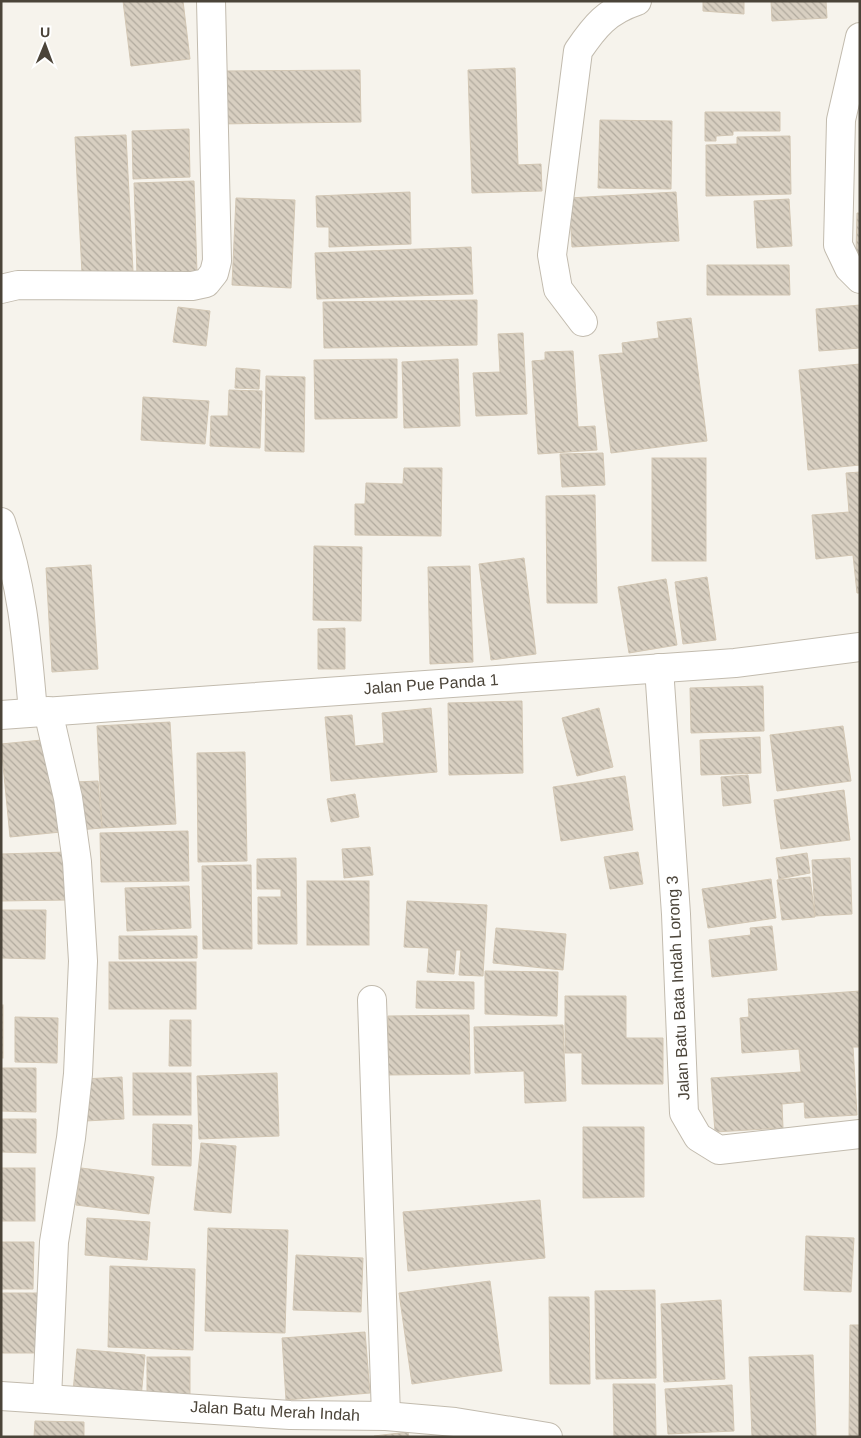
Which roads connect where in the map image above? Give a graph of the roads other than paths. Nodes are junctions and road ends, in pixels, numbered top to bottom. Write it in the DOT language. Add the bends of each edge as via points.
graph roads {
  1 [pos="211,1"];
  2 [pos="637,1"];
  3 [pos="860,36"];
  4 [pos="860,279"];
  5 [pos="1,289"];
  6 [pos="583,322"];
  7 [pos="1,522"];
  8 [pos="860,647"];
  9 [pos="659,668"];
  10 [pos="41,711"];
  11 [pos="1,715"];
  12 [pos="372,1000"];
  13 [pos="860,1134"];
  14 [pos="1,1396"];
  15 [pos="46,1398"];
  16 [pos="386,1416"];
  17 [pos="548,1437"];
  1 -- 5 [label="street" via="217,261 206,283 192,286 18,285"];
  2 -- 6 [label="street" via="618,7 592,30 578,52 552,255 558,288"];
  3 -- 4 [label="street" via="841,120 838,245 848,268"];
  7 -- 10 [label="street" via="12,554"];
  8 -- 9 [label="street, Jalan Pue Panda 1" via="735,663"];
  9 -- 10 [label="street, Jalan Pue Panda 1"];
  9 -- 13 [label="street, Jalan Batu Bata Indah Lorong 3" via="676,914 684,1114 698,1138 719,1150"];
  10 -- 11 [label="street, Jalan Pue Panda 1"];
  10 -- 15 [label="street" via="68,798 77,862 83,961 74,1111 54,1242"];
  12 -- 16 [label="street"];
  14 -- 15 [label="street, Jalan Batu Merah Indah"];
  15 -- 16 [label="street, Jalan Batu Merah Indah" via="290,1415"];
  16 -- 17 [label="street, Jalan Batu Merah Indah" via="455,1422"];
}
